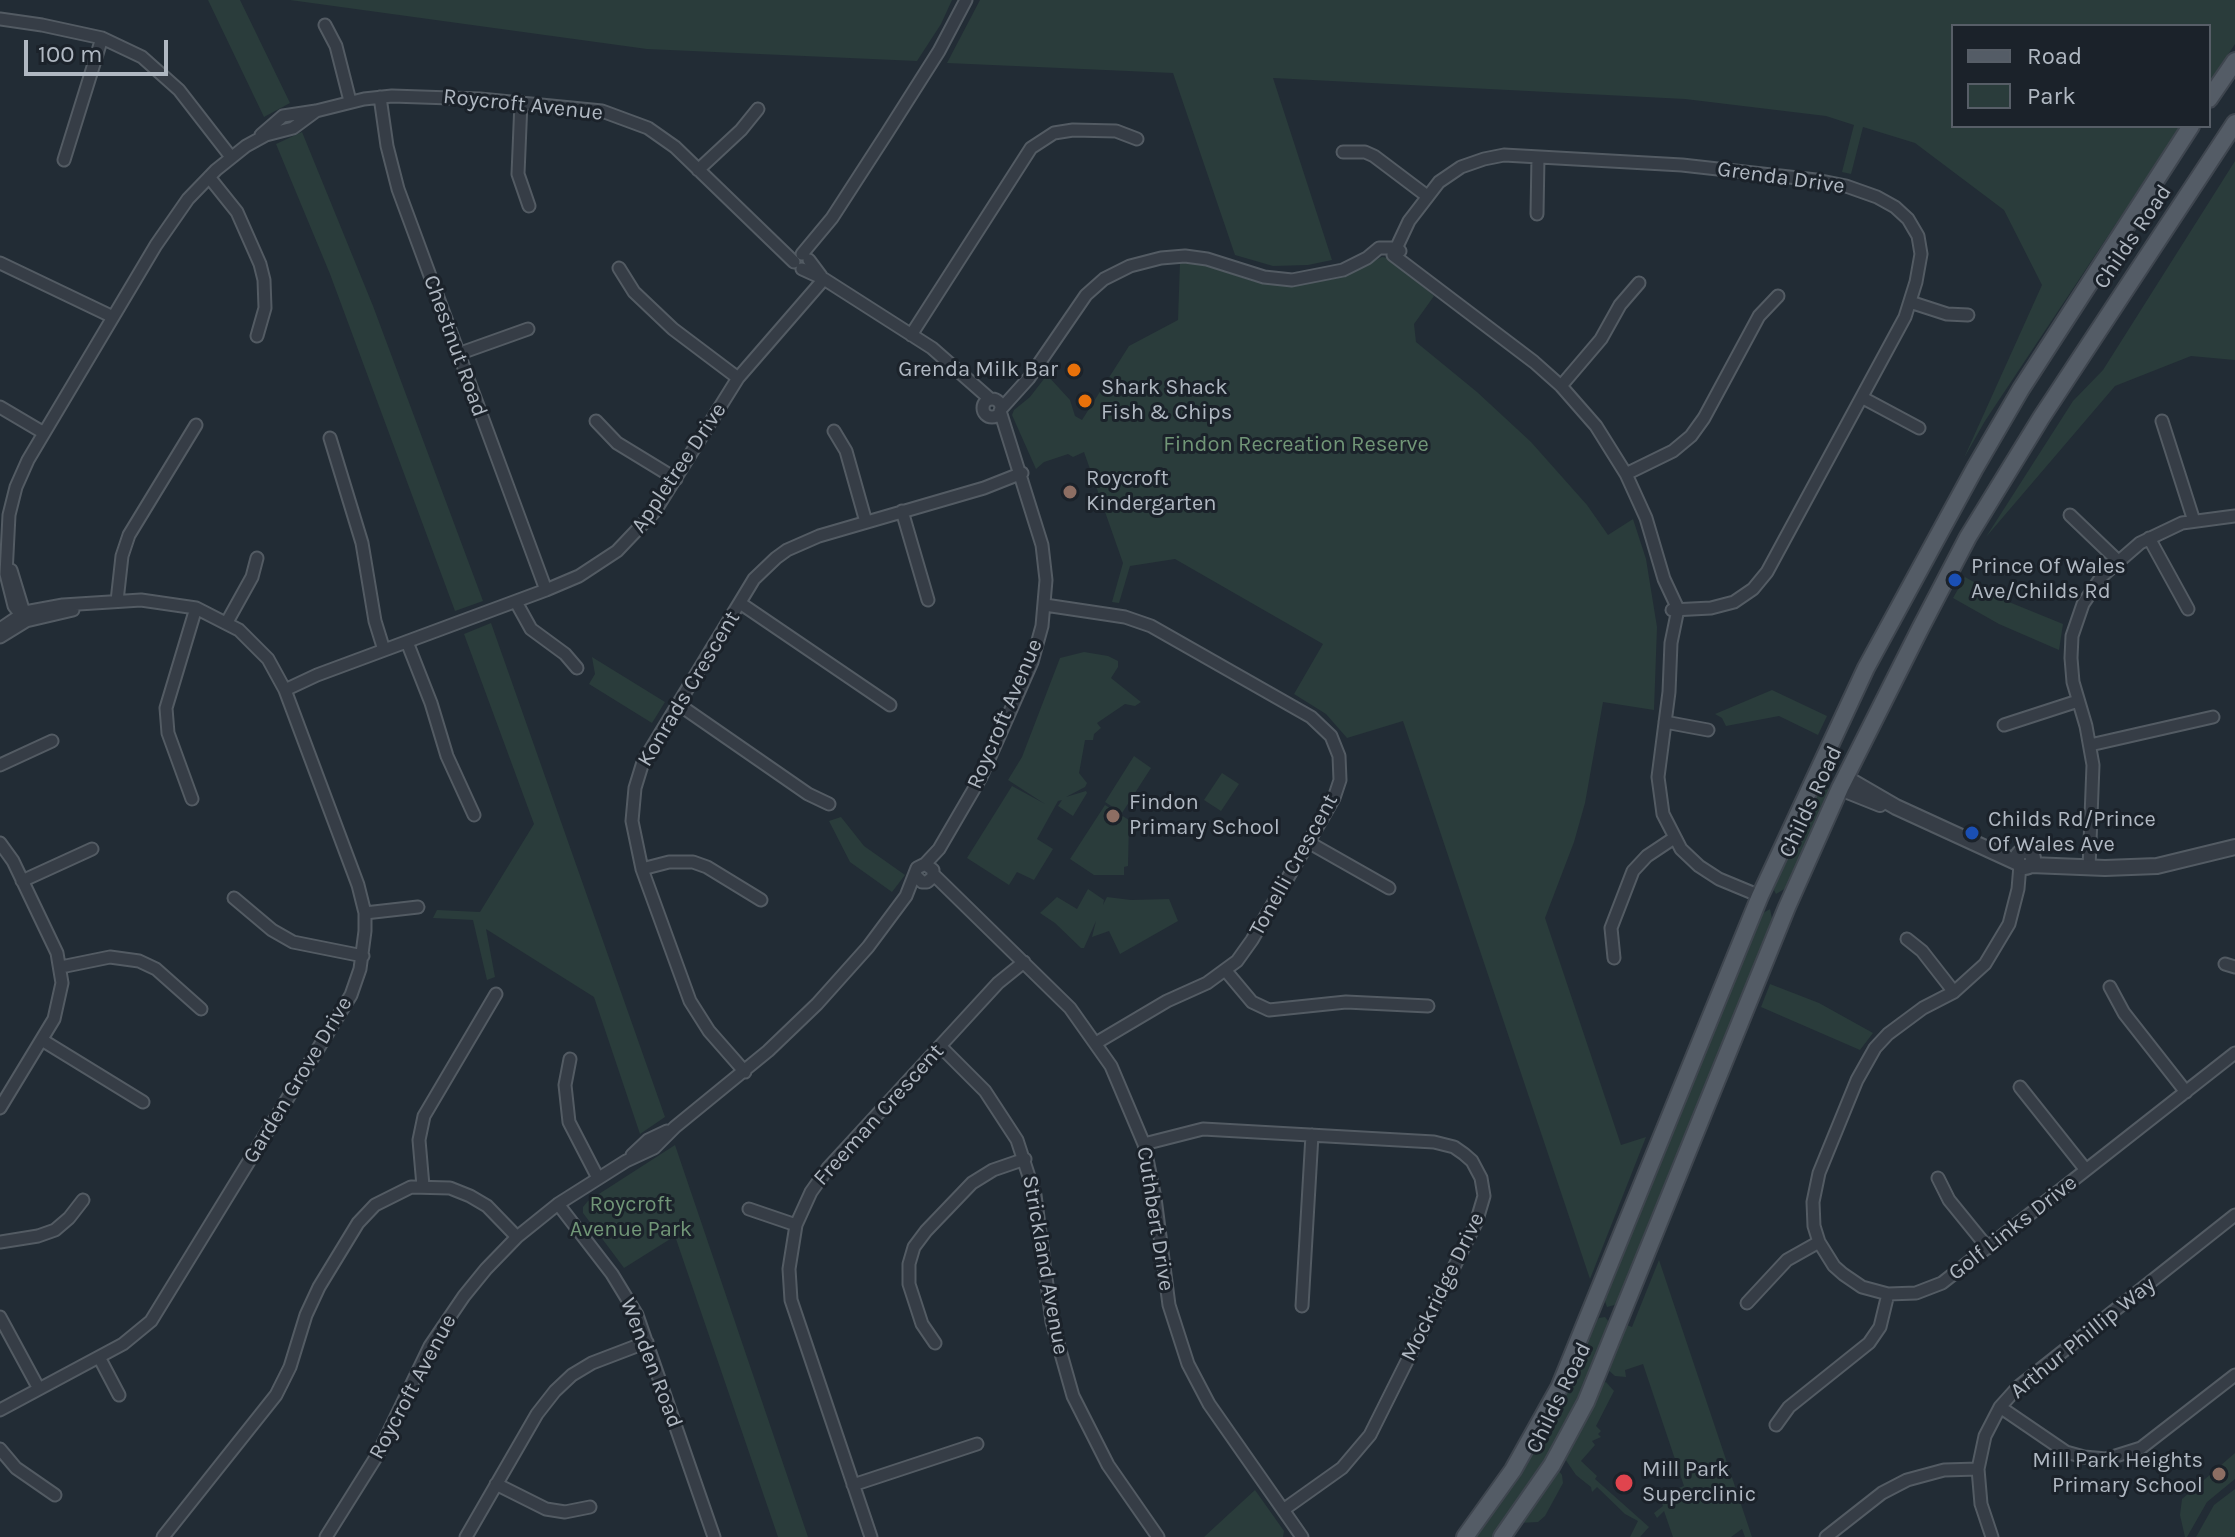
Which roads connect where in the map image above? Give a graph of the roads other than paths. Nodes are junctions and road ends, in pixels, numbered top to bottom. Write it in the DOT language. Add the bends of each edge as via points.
graph roads {
  1 [pos="966,0"];
  2 [pos="0,19"];
  3 [pos="325,25"];
  4 [pos="102,38"];
  5 [pos="2235,61"];
  6 [pos="2211,96"];
  7 [pos="380,97"];
  8 [pos="350,101"];
  9 [pos="521,102"];
  10 [pos="758,109"];
  11 [pos="2235,123"];
  12 [pos="2190,128"];
  13 [pos="1137,139"];
  14 [pos="1343,152"];
  15 [pos="231,157"];
  16 [pos="1538,157"];
  17 [pos="64,160"];
  18 [pos="698,170"];
  19 [pos="209,177"];
  20 [pos="1427,196"];
  21 [pos="529,206"];
  22 [pos="1537,214"];
  23 [pos="1394,251"];
  24 [pos="803,260"];
  25 [pos="0,263"];
  26 [pos="619,268"];
  27 [pos="824,279"];
  28 [pos="1639,283"];
  29 [pos="1778,296"];
  30 [pos="1910,302"];
  31 [pos="1968,315"];
  32 [pos="113,317"];
  33 [pos="528,329"];
  34 [pos="911,335"];
  35 [pos="257,336"];
  36 [pos="458,354"];
  37 [pos="738,378"];
  38 [pos="1561,386"];
  39 [pos="1863,398"];
  40 [pos="0,407"];
  41 [pos="994,408"];
  42 [pos="596,421"];
  43 [pos="2162,421"];
  44 [pos="196,425"];
  45 [pos="1919,428"];
  46 [pos="834,431"];
  47 [pos="44,433"];
  48 [pos="330,438"];
  49 [pos="2021,450"];
  50 [pos="1626,474"];
  51 [pos="1023,477"];
  52 [pos="676,479"];
  53 [pos="902,511"];
  54 [pos="4,514"];
  55 [pos="2070,515"];
  56 [pos="2235,516"];
  57 [pos="2194,521"];
  58 [pos="866,522"];
  59 [pos="2149,538"];
  60 [pos="257,558"];
  61 [pos="2117,560"];
  62 [pos="1924,561"];
  63 [pos="546,590"];
  64 [pos="928,600"];
  65 [pos="117,601"];
  66 [pos="516,602"];
  67 [pos="740,603"];
  68 [pos="196,608"];
  69 [pos="1044,608"];
  70 [pos="2188,609"];
  71 [pos="1675,610"];
  72 [pos="24,616"];
  73 [pos="227,622"];
  74 [pos="0,629"];
  75 [pos="0,637"];
  76 [pos="407,642"];
  77 [pos="384,650"];
  78 [pos="577,668"];
  79 [pos="284,687"];
  80 [pos="2078,701"];
  81 [pos="678,704"];
  82 [pos="890,705"];
  83 [pos="2213,717"];
  84 [pos="1665,722"];
  85 [pos="2004,725"];
  86 [pos="1708,730"];
  87 [pos="52,741"];
  88 [pos="2090,745"];
  89 [pos="0,765"];
  90 [pos="1818,770"];
  91 [pos="1843,783"];
  92 [pos="192,799"];
  93 [pos="829,804"];
  94 [pos="474,815"];
  95 [pos="1674,838"];
  96 [pos="1308,842"];
  97 [pos="0,843"];
  98 [pos="2235,847"];
  99 [pos="92,849"];
  100 [pos="2025,861"];
  101 [pos="2089,868"];
  102 [pos="642,869"];
  103 [pos="927,875"];
  104 [pos="22,881"];
  105 [pos="1389,888"];
  106 [pos="1760,896"];
  107 [pos="234,898"];
  108 [pos="761,900"];
  109 [pos="418,907"];
  110 [pos="1787,907"];
  111 [pos="365,913"];
  112 [pos="1907,939"];
  113 [pos="363,956"];
  114 [pos="1614,958"];
  115 [pos="1021,959"];
  116 [pos="61,967"];
  117 [pos="1226,971"];
  118 [pos="2110,987"];
  119 [pos="1954,992"];
  120 [pos="496,994"];
  121 [pos="1428,1006"];
  122 [pos="201,1009"];
  123 [pos="42,1040"];
  124 [pos="940,1046"];
  125 [pos="1098,1046"];
  126 [pos="2235,1053"];
  127 [pos="570,1059"];
  128 [pos="745,1072"];
  129 [pos="2020,1087"];
  130 [pos="2186,1092"];
  131 [pos="143,1102"];
  132 [pos="0,1108"];
  133 [pos="1312,1135"];
  134 [pos="1144,1144"];
  135 [pos="1025,1159"];
  136 [pos="2086,1170"];
  137 [pos="598,1178"];
  138 [pos="1938,1178"];
  139 [pos="423,1186"];
  140 [pos="83,1200"];
  141 [pos="558,1204"];
  142 [pos="749,1209"];
  143 [pos="2235,1215"];
  144 [pos="796,1225"];
  145 [pos="517,1237"];
  146 [pos="0,1242"];
  147 [pos="1819,1242"];
  148 [pos="1988,1248"];
  149 [pos="1888,1294"];
  150 [pos="1747,1303"];
  151 [pos="1302,1306"];
  152 [pos="1593,1306"];
  153 [pos="0,1317"];
  154 [pos="1621,1318"];
  155 [pos="647,1342"];
  156 [pos="935,1343"];
  157 [pos="99,1357"];
  158 [pos="2235,1375"];
  159 [pos="39,1389"];
  160 [pos="119,1395"];
  161 [pos="2000,1407"];
  162 [pos="0,1410"];
  163 [pos="1776,1425"];
  164 [pos="977,1444"];
  165 [pos="0,1449"];
  166 [pos="1978,1469"];
  167 [pos="496,1484"];
  168 [pos="853,1485"];
  169 [pos="55,1495"];
  170 [pos="590,1507"];
  171 [pos="1283,1510"];
  172 [pos="163,1537"];
  173 [pos="326,1537"];
  174 [pos="466,1537"];
  175 [pos="714,1537"];
  176 [pos="871,1537"];
  177 [pos="1158,1537"];
  178 [pos="1302,1537"];
  179 [pos="1465,1537"];
  180 [pos="1502,1537"];
  181 [pos="1826,1537"];
  182 [pos="1992,1537"];
  1 -- 24 [label="street" via="939,51"];
  2 -- 4 [label="street"];
  3 -- 8 [label="street"];
  4 -- 15 [label="street" via="168,77"];
  4 -- 17 [label="street"];
  5 -- 6 [label="main road"];
  7 -- 8 [label="street, Roycroft Avenue"];
  7 -- 9 [label="street, Roycroft Avenue"];
  7 -- 36 [label="street, Chestnut Road" via="398,189"];
  8 -- 15 [label="street, Roycroft Avenue" via="283,116"];
  9 -- 18 [label="street, Roycroft Avenue" via="617,115 662,137"];
  9 -- 21 [label="street" via="517,161"];
  10 -- 18 [label="street"];
  11 -- 49 [label="main road, Childs Road"];
  12 -- 62 [label="main road, Childs Road" via="2021,389"];
  13 -- 34 [label="street" via="1116,131 1073,130 1054,133 1031,148"];
  14 -- 20 [label="street" via="1374,156"];
  15 -- 19 [label="street, Roycroft Avenue"];
  16 -- 20 [label="street, Grenda Drive" via="1504,155 1473,162 1450,173"];
  16 -- 22 [label="street"];
  16 -- 30 [label="street, Grenda Drive" via="1704,167 1816,180 1865,193 1902,212 1918,236 1920,265"];
  18 -- 24 [label="street, Roycroft Avenue" via="780,247"];
  19 -- 32 [label="street, Roycroft Avenue" via="168,226"];
  19 -- 35 [label="street" via="237,212 260,264 265,308"];
  20 -- 23 [label="street, Grenda Drive" via="1396,233"];
  23 -- 38 [label="street"];
  23 -- 41 [label="street" via="1334,273 1292,280 1185,256 1130,266 1086,295 1029,378"];
  24 -- 27 [label="street, Roycroft Avenue"];
  25 -- 32 [label="street"];
  26 -- 37 [label="street" via="634,292 664,320"];
  27 -- 34 [label="street, Roycroft Avenue"];
  27 -- 37 [label="street, Appletree Drive"];
  28 -- 38 [label="street"];
  29 -- 50 [label="street" via="1759,316 1691,436"];
  30 -- 31 [label="street"];
  30 -- 39 [label="street, Grenda Drive"];
  32 -- 47 [label="street, Roycroft Avenue"];
  33 -- 36 [label="street"];
  34 -- 41 [label="street, Roycroft Avenue" via="959,371 978,397"];
  36 -- 63 [label="street, Chestnut Road"];
  37 -- 52 [label="street, Appletree Drive"];
  38 -- 50 [label="street" via="1596,426"];
  39 -- 45 [label="street"];
  39 -- 71 [label="street, Grenda Drive" via="1761,581 1723,606"];
  40 -- 47 [label="street"];
  41 -- 51 [label="street, Roycroft Avenue"];
  42 -- 52 [label="street" via="617,443"];
  43 -- 57 [label="street"];
  44 -- 65 [label="street" via="129,535"];
  46 -- 58 [label="street" via="846,451"];
  47 -- 54 [label="street, Roycroft Avenue"];
  48 -- 77 [label="street" via="362,543"];
  49 -- 62 [label="main road" via="2008,441 1998,444"];
  49 -- 91 [label="main road, Childs Road" via="1968,537"];
  50 -- 71 [label="street"];
  51 -- 53 [label="street, Konrads Crescent"];
  51 -- 69 [label="street, Roycroft Avenue" via="1042,545"];
  52 -- 63 [label="street, Appletree Drive" via="643,527 617,551"];
  53 -- 58 [label="street, Konrads Crescent"];
  53 -- 64 [label="street"];
  54 -- 72 [label="street, Roycroft Avenue" via="7,558"];
  55 -- 61 [label="street"];
  56 -- 57 [label="street"];
  57 -- 59 [label="street"];
  58 -- 67 [label="street, Konrads Crescent" via="787,550 764,567"];
  59 -- 61 [label="street"];
  59 -- 70 [label="street"];
  60 -- 73 [label="street"];
  61 -- 80 [label="street" via="2088,595 2072,636 2071,671"];
  62 -- 90 [label="main road, Childs Road"];
  63 -- 66 [label="street, Appletree Drive"];
  65 -- 68 [label="street, Garden Grove Drive"];
  65 -- 72 [label="street, Garden Grove Drive"];
  66 -- 76 [label="street, Appletree Drive"];
  66 -- 78 [label="street" via="531,629"];
  67 -- 81 [label="street, Konrads Crescent"];
  67 -- 82 [label="street"];
  68 -- 73 [label="street, Garden Grove Drive"];
  68 -- 92 [label="street" via="166,708 168,733"];
  69 -- 96 [label="street, Tonelli Crescent" via="1125,617 1151,626 1318,723 1339,756 1340,780"];
  69 -- 103 [label="street, Roycroft Avenue" via="1020,691"];
  71 -- 84 [label="street"];
  72 -- 74 [label="street, Garden Grove Drive"];
  72 -- 75 [label="street, Garden Grove Drive"];
  73 -- 79 [label="street, Garden Grove Drive" via="259,647"];
  76 -- 77 [label="street, Appletree Drive"];
  76 -- 94 [label="street"];
  77 -- 79 [label="street, Appletree Drive"];
  79 -- 111 [label="street, Garden Grove Drive"];
  80 -- 85 [label="street"];
  80 -- 88 [label="street"];
  81 -- 93 [label="street"];
  81 -- 102 [label="street, Konrads Crescent" via="643,762 635,788 633,830"];
  83 -- 88 [label="street"];
  84 -- 86 [label="street"];
  84 -- 95 [label="street" via="1658,790"];
  87 -- 89 [label="street"];
  88 -- 101 [label="street" via="2094,779"];
  90 -- 91 [label="main road"];
  90 -- 106 [label="main road, Childs Road"];
  91 -- 100 [label="street" via="1869,800"];
  91 -- 110 [label="main road, Childs Road"];
  95 -- 106 [label="street" via="1710,874"];
  95 -- 114 [label="street" via="1633,871 1611,928"];
  96 -- 105 [label="street"];
  96 -- 117 [label="street, Tonelli Crescent" via="1252,940"];
  97 -- 104 [label="street"];
  98 -- 101 [label="street" via="2157,866"];
  99 -- 104 [label="street"];
  100 -- 101 [label="street"];
  100 -- 119 [label="street, Golf Links Drive" via="2009,924 1994,952"];
  102 -- 108 [label="street" via="693,862"];
  102 -- 128 [label="street, Konrads Crescent" via="690,1001"];
  103 -- 115 [label="street, Cuthbert Drive"];
  103 -- 128 [label="street, Roycroft Avenue" via="845,974"];
  104 -- 116 [label="street"];
  106 -- 110 [label="main road"];
  106 -- 152 [label="main road, Childs Road"];
  107 -- 113 [label="street" via="293,942"];
  109 -- 111 [label="street"];
  110 -- 154 [label="main road, Childs Road"];
  111 -- 113 [label="street, Garden Grove Drive"];
  112 -- 119 [label="street"];
  113 -- 157 [label="street, Garden Grove Drive" via="343,1008 158,1311 133,1338"];
  115 -- 124 [label="street, Freeman Crescent"];
  115 -- 125 [label="street, Cuthbert Drive" via="1070,1008"];
  116 -- 122 [label="street" via="110,957 139,961 156,969"];
  116 -- 123 [label="street" via="60,1000"];
  117 -- 121 [label="street" via="1252,1002 1269,1010 1346,1002"];
  117 -- 125 [label="street, Tonelli Crescent"];
  118 -- 130 [label="street"];
  119 -- 147 [label="street, Golf Links Drive" via="1898,1024 1865,1064 1815,1188 1812,1214"];
  120 -- 139 [label="street" via="424,1116 419,1140"];
  123 -- 131 [label="street"];
  123 -- 132 [label="street"];
  124 -- 135 [label="street, Strickland Avenue" via="997,1106"];
  124 -- 144 [label="street, Freeman Crescent" via="828,1168"];
  125 -- 134 [label="street, Cuthbert Drive"];
  126 -- 130 [label="street, Golf Links Drive"];
  127 -- 137 [label="street" via="566,1110"];
  128 -- 137 [label="street, Roycroft Avenue" via="654,1148"];
  129 -- 136 [label="street"];
  130 -- 136 [label="street, Golf Links Drive"];
  133 -- 134 [label="street, Mockridge Drive" via="1203,1129"];
  133 -- 151 [label="street"];
  133 -- 171 [label="street, Mockridge Drive" via="1445,1144 1472,1161 1484,1196 1476,1223 1370,1435 1342,1468"];
  134 -- 171 [label="street, Cuthbert Drive" via="1169,1305 1181,1347 1209,1404"];
  135 -- 156 [label="street" via="972,1183 914,1247 909,1284 922,1324"];
  135 -- 177 [label="street, Strickland Avenue" via="1037,1203 1052,1322 1073,1396 1108,1465"];
  136 -- 148 [label="street, Golf Links Drive"];
  137 -- 141 [label="street, Roycroft Avenue"];
  138 -- 148 [label="street"];
  139 -- 145 [label="street" via="450,1188 478,1200"];
  139 -- 172 [label="street" via="386,1197 358,1223 312,1300 276,1395"];
  140 -- 146 [label="street" via="55,1230"];
  141 -- 145 [label="street, Roycroft Avenue"];
  141 -- 155 [label="street, Wenden Road" via="625,1293"];
  142 -- 144 [label="street"];
  143 -- 161 [label="street, Arthur Phillip Way" via="2018,1387"];
  144 -- 168 [label="street, Freeman Crescent" via="789,1269 791,1300"];
  145 -- 173 [label="street, Roycroft Avenue" via="437,1335 378,1454"];
  147 -- 149 [label="street, Golf Links Drive" via="1843,1274 1862,1287"];
  147 -- 150 [label="street" via="1787,1260"];
  148 -- 149 [label="street, Golf Links Drive" via="1931,1289"];
  149 -- 163 [label="street" via="1880,1327 1869,1343 1789,1407"];
  152 -- 154 [label="main road"];
  152 -- 179 [label="main road, Childs Road" via="1531,1441"];
  153 -- 159 [label="street"];
  154 -- 180 [label="main road, Childs Road" via="1571,1430"];
  155 -- 167 [label="street" via="592,1363 566,1380 537,1414"];
  155 -- 175 [label="street, Wenden Road"];
  157 -- 159 [label="street, Garden Grove Drive"];
  157 -- 160 [label="street"];
  158 -- 161 [label="street" via="2141,1448 2106,1459 2066,1452"];
  159 -- 162 [label="street, Garden Grove Drive"];
  161 -- 166 [label="street, Arthur Phillip Way" via="1985,1436"];
  164 -- 168 [label="street"];
  165 -- 169 [label="street" via="26,1477"];
  166 -- 181 [label="street" via="1944,1470 1907,1480"];
  166 -- 182 [label="street, Arthur Phillip Way" via="1981,1504"];
  167 -- 170 [label="street" via="546,1509"];
  167 -- 174 [label="street"];
  168 -- 176 [label="street, Freeman Crescent"];
  171 -- 178 [label="street, Cuthbert Drive"];
}
